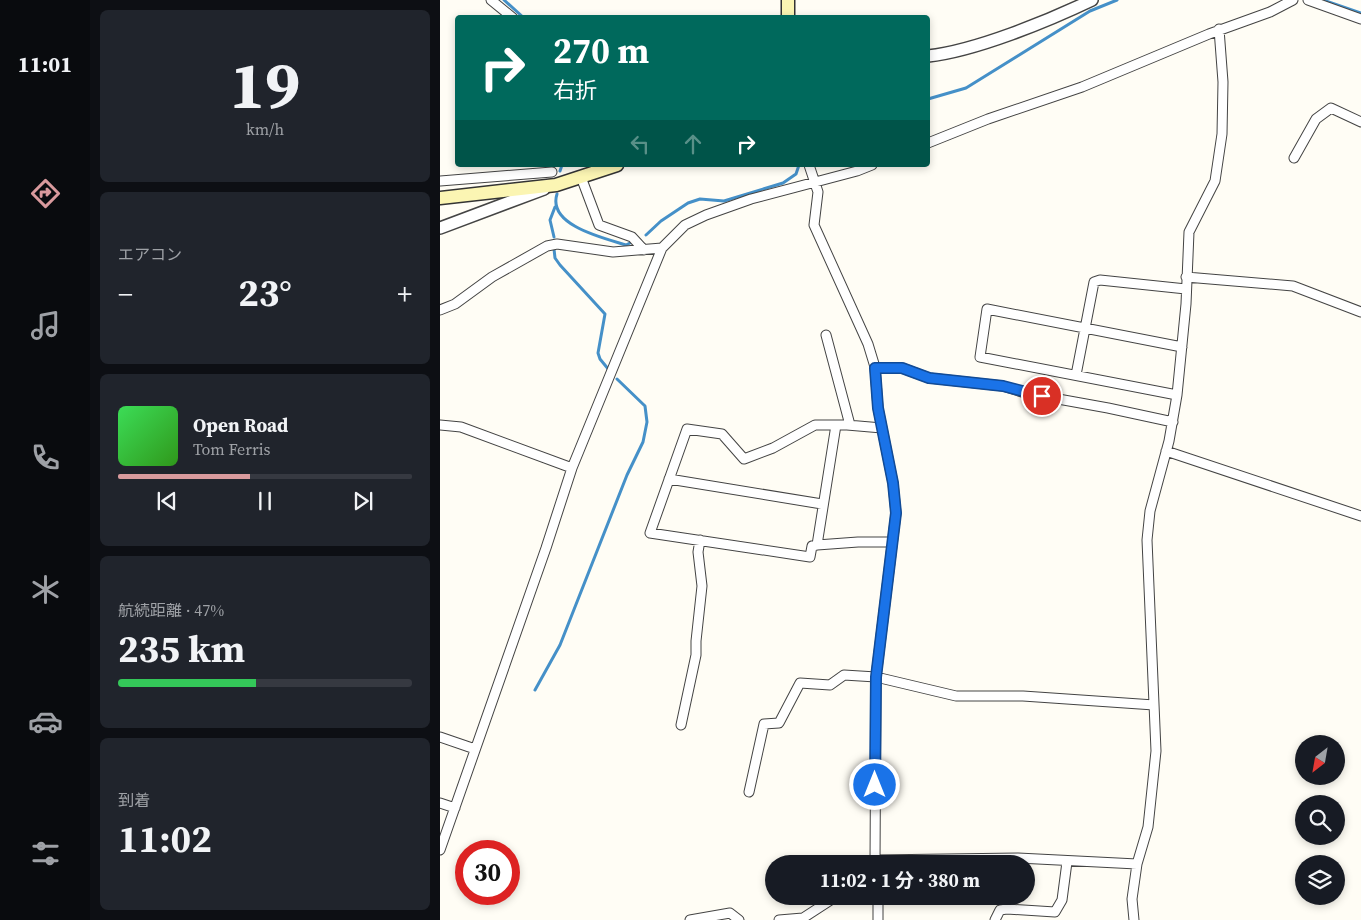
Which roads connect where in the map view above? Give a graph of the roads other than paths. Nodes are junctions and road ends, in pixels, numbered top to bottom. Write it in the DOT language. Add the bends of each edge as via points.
graph roads {
  1 [pos="491,0"];
  2 [pos="788,0"];
  3 [pos="1092,0"];
  4 [pos="1293,0"];
  5 [pos="1308,0"];
  6 [pos="509,15"];
  7 [pos="788,15"];
  8 [pos="1361,19"];
  9 [pos="1220,29"];
  10 [pos="930,56"];
  11 [pos="1361,122"];
  12 [pos="930,142"];
  13 [pos="1294,158"];
  14 [pos="611,167"];
  15 [pos="810,167"];
  16 [pos="867,167"];
  17 [pos="553,168"];
  18 [pos="581,177"];
  19 [pos="440,181"];
  20 [pos="814,181"];
  21 [pos="556,184"];
  22 [pos="440,198"];
  23 [pos="440,228"];
  24 [pos="662,248"];
  25 [pos="644,250"];
  26 [pos="1186,276"];
  27 [pos="1186,289"];
  28 [pos="440,310"];
  29 [pos="1361,312"];
  30 [pos="1086,328"];
  31 [pos="826,335"];
  32 [pos="1182,347"];
  33 [pos="875,368"];
  34 [pos="1076,375"];
  35 [pos="1177,395"];
  36 [pos="1173,422"];
  37 [pos="440,425"];
  38 [pos="836,425"];
  39 [pos="850,425"];
  40 [pos="882,428"];
  41 [pos="1166,451"];
  42 [pos="572,468"];
  43 [pos="669,479"];
  44 [pos="822,504"];
  45 [pos="1361,516"];
  46 [pos="700,540"];
  47 [pos="892,542"];
  48 [pos="817,545"];
  49 [pos="876,677"];
  50 [pos="1154,705"];
  51 [pos="681,725"];
  52 [pos="440,737"];
  53 [pos="475,749"];
  54 [pos="749,792"];
  55 [pos="440,803"];
  56 [pos="455,808"];
  57 [pos="440,850"];
  58 [pos="875,855"];
  59 [pos="1035,859"];
  60 [pos="1067,862"];
  61 [pos="1138,864"];
  62 [pos="823,905"];
  63 [pos="878,905"];
  64 [pos="879,919"];
  65 [pos="690,920"];
  66 [pos="739,920"];
  67 [pos="779,920"];
  68 [pos="996,920"];
  69 [pos="1134,920"];
  1 -- 6 [label="street"];
  2 -- 7 [label="main road"];
  3 -- 10 [label="street" via="1005,36"];
  4 -- 9 [label="street" via="1270,12"];
  5 -- 8 [label="street"];
  9 -- 12 [label="street" via="1082,87"];
  9 -- 26 [label="street" via="1222,134 1215,181 1189,232"];
  11 -- 13 [label="street" via="1331,108 1316,119"];
  14 -- 18 [label="main road"];
  15 -- 20 [label="street"];
  16 -- 20 [label="street"];
  17 -- 19 [label="street"];
  17 -- 21 [label="street"];
  18 -- 21 [label="main road"];
  18 -- 25 [label="street" via="598,225 632,237"];
  20 -- 24 [label="street" via="706,215 685,225"];
  20 -- 33 [label="street" via="818,192 814,225 868,344"];
  21 -- 22 [label="main road"];
  21 -- 23 [label="street"];
  24 -- 25 [label="street"];
  24 -- 42 [label="street"];
  25 -- 28 [label="street" via="613,252 557,244 547,246 492,276 455,304"];
  26 -- 27 [label="street"];
  26 -- 29 [label="street" via="1293,286"];
  27 -- 30 [label="street" via="1094,282"];
  27 -- 32 [label="street"];
  30 -- 32 [label="street"];
  30 -- 34 [label="street"];
  30 -- 34 [label="street" via="987,309 980,357"];
  31 -- 39 [label="street"];
  32 -- 35 [label="street"];
  33 -- 36 [label="street" via="902,368 943,381 1003,386"];
  33 -- 40 [label="street"];
  34 -- 35 [label="street"];
  35 -- 36 [label="street"];
  36 -- 41 [label="street"];
  37 -- 42 [label="street" via="461,427"];
  38 -- 39 [label="street"];
  38 -- 43 [label="street" via="816,425 744,460 722,434 687,429"];
  38 -- 44 [label="street"];
  39 -- 40 [label="street"];
  40 -- 47 [label="street" via="896,513"];
  41 -- 45 [label="street"];
  41 -- 50 [label="street" via="1150,511 1147,540"];
  42 -- 53 [label="street"];
  43 -- 44 [label="street"];
  43 -- 46 [label="street" via="650,533"];
  44 -- 48 [label="street"];
  46 -- 48 [label="street" via="810,557 812,546"];
  46 -- 51 [label="street" via="698,552 702,586 696,655"];
  47 -- 48 [label="street"];
  47 -- 49 [label="street"];
  49 -- 50 [label="street" via="956,696 1023,696"];
  49 -- 54 [label="street" via="844,675 830,685 800,683 779,722 764,724"];
  49 -- 58 [label="street"];
  50 -- 61 [label="street" via="1156,751 1148,827"];
  52 -- 53 [label="street"];
  53 -- 56 [label="street"];
  55 -- 56 [label="street"];
  56 -- 57 [label="street"];
  59 -- 60 [label="street"];
  60 -- 61 [label="street"];
  60 -- 68 [label="street" via="1062,900 1055,912 1007,909 1000,910"];
  61 -- 69 [label="street" via="1132,899"];
  62 -- 67 [label="street" via="803,918"];
  63 -- 64 [label="street"];
  65 -- 66 [label="street" via="730,913"];
}
